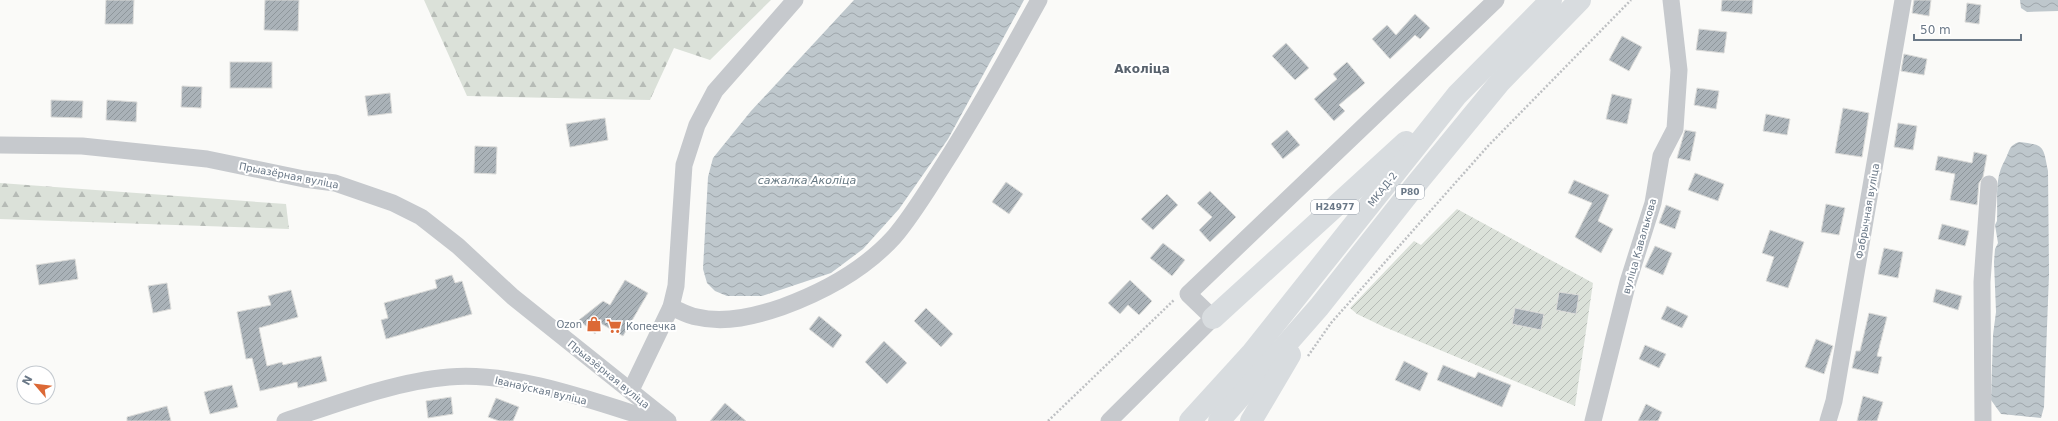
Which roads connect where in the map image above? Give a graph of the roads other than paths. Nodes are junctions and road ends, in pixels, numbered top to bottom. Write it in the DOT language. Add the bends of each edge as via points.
graph roads {
  1 [pos="795,0"];
  2 [pos="1039,0"];
  3 [pos="1496,0"];
  4 [pos="1551,0"];
  5 [pos="1580,0"];
  6 [pos="1671,0"];
  7 [pos="1903,0"];
  8 [pos="1456,95"];
  9 [pos="0,145"];
  10 [pos="1989,184"];
  11 [pos="672,307"];
  12 [pos="1319,307"];
  13 [pos="1213,318"];
  14 [pos="631,390"];
  15 [pos="1830,420"];
  16 [pos="285,421"];
  17 [pos="657,421"];
  18 [pos="668,421"];
  19 [pos="1108,421"];
  20 [pos="1190,421"];
  21 [pos="1219,421"];
  22 [pos="1251,421"];
  23 [pos="1593,421"];
  24 [pos="1983,421"];
  1 -- 11 [label="street" via="715,91 697,125 684,165 676,286"];
  2 -- 11 [label="street" via="963,134 918,203 894,237 866,263 799,300 760,315 723,320 696,317"];
  3 -- 13 [label="street" via="1188,294"];
  4 -- 8 [label="highway, МКАД-2 / Р80"];
  5 -- 12 [label="highway, Р80" via="1500,82 1416,183"];
  6 -- 23 [label="street, вуліца Кавалькова" via="1679,70 1675,129 1661,156 1653,203 1628,282"];
  7 -- 15 [label="street, Фабрычная вуліца"];
  8 -- 13 [label="highway, Н24977"];
  8 -- 20 [label="highway, МКАД-2 / Р80" via="1251,354"];
  9 -- 14 [label="street, Прыазёрная вуліца" via="82,146 207,159 335,183 393,203 421,217 458,246 513,297"];
  10 -- 24 [label="street" via="1982,282"];
  11 -- 14 [label="street"];
  12 -- 21 [label="highway, Р80"];
  12 -- 22 [label="highway"];
  13 -- 19 [label="street, Н24977"];
  14 -- 18 [label="street, Прыазёрная вуліца"];
  16 -- 17 [label="street, Іванаўская вуліца" via="347,400 425,380 478,376 551,390"];
}
